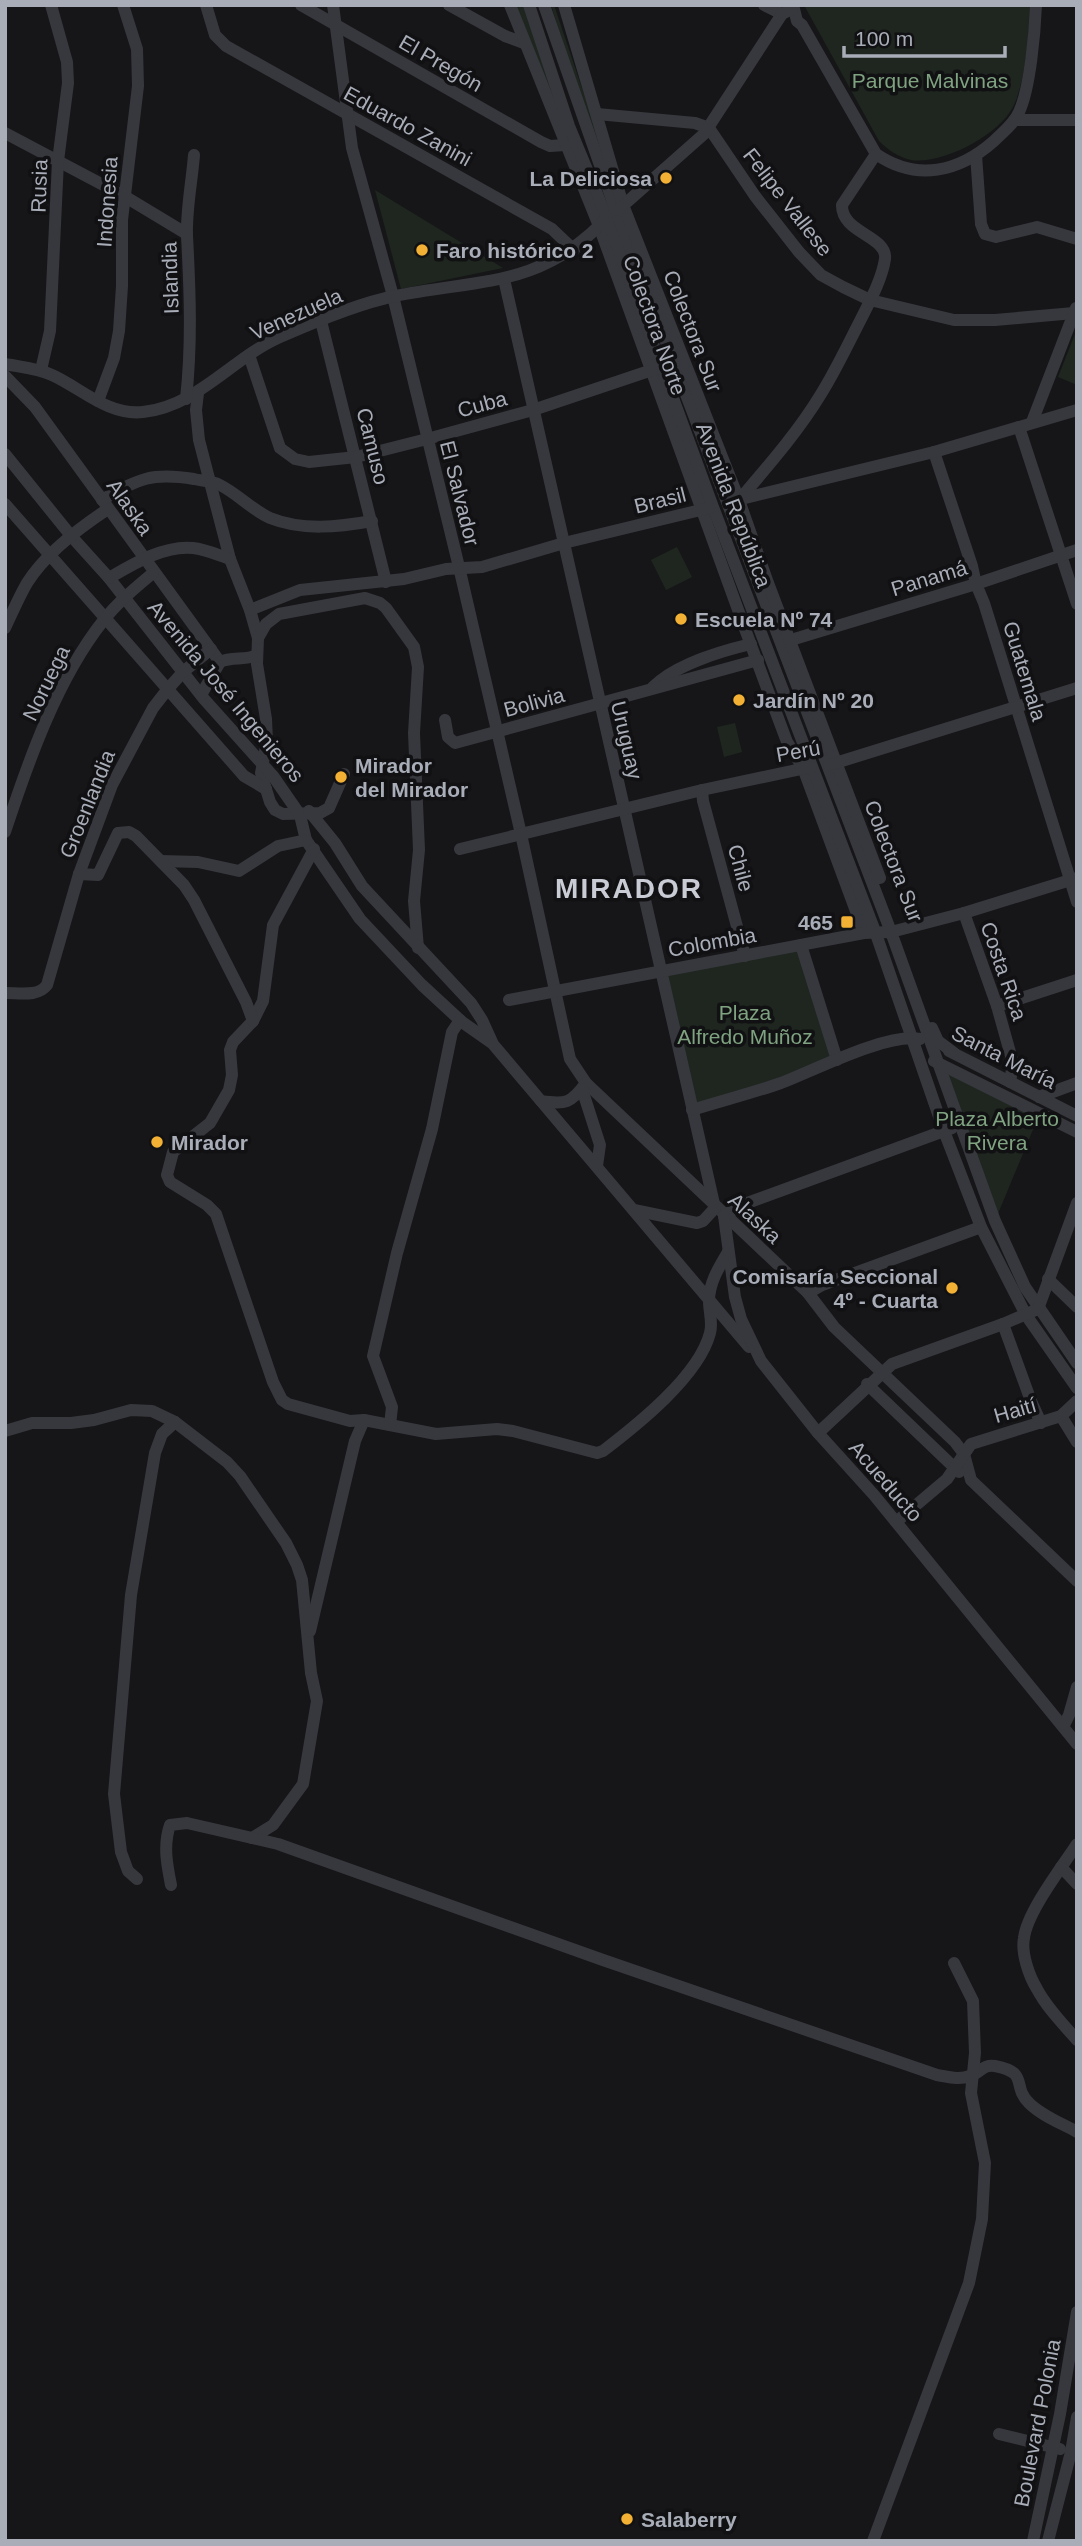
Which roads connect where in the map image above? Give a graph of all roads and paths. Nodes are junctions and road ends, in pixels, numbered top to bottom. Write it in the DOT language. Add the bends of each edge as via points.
graph roads {
  1 [pos="51,5"];
  2 [pos="123,5"];
  3 [pos="206,5"];
  4 [pos="300,5"];
  5 [pos="333,5"];
  6 [pos="449,5"];
  7 [pos="510,5"];
  8 [pos="529,5"];
  9 [pos="544,5"];
  10 [pos="564,5"];
  11 [pos="764,5"];
  12 [pos="1036,5"];
  13 [pos="789,9"];
  14 [pos="335,25"];
  15 [pos="524,43"];
  16 [pos="346,113"];
  17 [pos="597,114"];
  18 [pos="1015,120"];
  19 [pos="1077,120"];
  20 [pos="709,128"];
  21 [pos="5,133"];
  22 [pos="565,145"];
  23 [pos="876,154"];
  24 [pos="194,155"];
  25 [pos="976,155"];
  26 [pos="58,162"];
  27 [pos="124,197"];
  28 [pos="611,215"];
  29 [pos="187,234"];
  30 [pos="1077,239"];
  31 [pos="574,250"];
  32 [pos="504,279"];
  33 [pos="393,296"];
  34 [pos="870,300"];
  35 [pos="1075,310"];
  36 [pos="321,321"];
  37 [pos="249,355"];
  38 [pos="5,364"];
  39 [pos="656,369"];
  40 [pos="41,370"];
  41 [pos="5,376"];
  42 [pos="198,393"];
  43 [pos="186,399"];
  44 [pos="98,401"];
  45 [pos="533,410"];
  46 [pos="1077,410"];
  47 [pos="1032,422"];
  48 [pos="1019,427"];
  49 [pos="427,439"];
  50 [pos="934,452"];
  51 [pos="5,454"];
  52 [pos="356,457"];
  53 [pos="210,482"];
  54 [pos="734,501"];
  55 [pos="5,504"];
  56 [pos="105,505"];
  57 [pos="708,508"];
  58 [pos="372,521"];
  59 [pos="72,537"];
  60 [pos="564,543"];
  61 [pos="1077,550"];
  62 [pos="1059,555"];
  63 [pos="49,556"];
  64 [pos="144,559"];
  65 [pos="230,559"];
  66 [pos="459,567"];
  67 [pos="153,573"];
  68 [pos="109,578"];
  69 [pos="386,582"];
  70 [pos="975,584"];
  71 [pos="124,598"];
  72 [pos="1077,604"];
  73 [pos="250,610"];
  74 [pos="105,618"];
  75 [pos="5,628"];
  76 [pos="258,638"];
  77 [pos="791,640"];
  78 [pos="751,644"];
  79 [pos="211,649"];
  80 [pos="257,655"];
  81 [pos="758,660"];
  82 [pos="220,662"];
  83 [pos="183,672"];
  84 [pos="1077,688"];
  85 [pos="168,689"];
  86 [pos="649,691"];
  87 [pos="201,695"];
  88 [pos="599,705"];
  89 [pos="1017,707"];
  90 [pos="445,720"];
  91 [pos="498,732"];
  92 [pos="832,764"];
  93 [pos="262,765"];
  94 [pos="808,767"];
  95 [pos="344,774"];
  96 [pos="266,789"];
  97 [pos="702,790"];
  98 [pos="623,809"];
  99 [pos="307,814"];
  100 [pos="5,832"];
  101 [pos="521,834"];
  102 [pos="310,844"];
  103 [pos="460,849"];
  104 [pos="161,861"];
  105 [pos="79,874"];
  106 [pos="1073,879"];
  107 [pos="1077,902"];
  108 [pos="964,913"];
  109 [pos="895,930"];
  110 [pos="870,933"];
  111 [pos="801,945"];
  112 [pos="418,948"];
  113 [pos="745,956"];
  114 [pos="662,970"];
  115 [pos="1077,980"];
  116 [pos="554,990"];
  117 [pos="5,993"];
  118 [pos="509,1000"];
  119 [pos="997,1006"];
  120 [pos="460,1020"];
  121 [pos="253,1021"];
  122 [pos="912,1037"];
  123 [pos="930,1040"];
  124 [pos="492,1042"];
  125 [pos="954,1054"];
  126 [pos="920,1057"];
  127 [pos="838,1060"];
  128 [pos="937,1062"];
  129 [pos="1010,1082"];
  130 [pos="1077,1083"];
  131 [pos="584,1086"];
  132 [pos="1039,1097"];
  133 [pos="541,1101"];
  134 [pos="692,1110"];
  135 [pos="1077,1116"];
  136 [pos="960,1125"];
  137 [pos="944,1131"];
  138 [pos="1077,1132"];
  139 [pos="597,1166"];
  140 [pos="1077,1203"];
  141 [pos="634,1210"];
  142 [pos="720,1212"];
  143 [pos="981,1227"];
  144 [pos="728,1252"];
  145 [pos="1048,1279"];
  146 [pos="808,1293"];
  147 [pos="709,1301"];
  148 [pos="1077,1307"];
  149 [pos="1038,1309"];
  150 [pos="1026,1315"];
  151 [pos="1003,1324"];
  152 [pos="761,1361"];
  153 [pos="1077,1363"];
  154 [pos="881,1372"];
  155 [pos="867,1384"];
  156 [pos="1077,1388"];
  157 [pos="1077,1401"];
  158 [pos="1061,1416"];
  159 [pos="364,1420"];
  160 [pos="175,1422"];
  161 [pos="1041,1423"];
  162 [pos="390,1425"];
  163 [pos="5,1431"];
  164 [pos="818,1433"];
  165 [pos="1077,1442"];
  166 [pos="964,1454"];
  167 [pos="954,1468"];
  168 [pos="971,1480"];
  169 [pos="896,1522"];
  170 [pos="1077,1581"];
  171 [pos="308,1642"];
  172 [pos="1077,1687"];
  173 [pos="1064,1725"];
  174 [pos="1077,1744"];
  175 [pos="252,1838"];
  176 [pos="1077,1844"];
  177 [pos="1062,1867"];
  178 [pos="137,1879"];
  179 [pos="1077,1884"];
  180 [pos="171,1885"];
  181 [pos="954,1963"];
  182 [pos="1077,2040"];
  183 [pos="972,2076"];
  184 [pos="1077,2132"];
  185 [pos="1077,2312"];
  186 [pos="1077,2417"];
  187 [pos="999,2434"];
  188 [pos="1053,2447"];
  189 [pos="1074,2453"];
  190 [pos="873,2541"];
  191 [pos="1032,2541"];
  192 [pos="1048,2541"];
  1 -- 26 [label="street, Rusia" via="67,62"];
  2 -- 27 [label="street, Indonesia" via="139,65"];
  3 -- 16 [label="street, Eduardo Zanini" via="219,40"];
  4 -- 14 [label="street, El Pregón"];
  5 -- 14 [label="street, El Salvador"];
  6 -- 15 [label="street"];
  7 -- 15 [label="street, Colectora Norte"];
  8 -- 28 [label="street" via="569,126"];
  9 -- 28 [label="street"];
  10 -- 17 [label="street, Colectora Sur"];
  11 -- 13 [label="street"];
  12 -- 18 [label="street" via="1027,80"];
  13 -- 20 [label="street, Venezuela"];
  13 -- 23 [label="street"];
  14 -- 16 [label="street, El Salvador"];
  14 -- 22 [label="street, El Pregón" via="541,142"];
  15 -- 22 [label="street, Colectora Norte"];
  16 -- 31 [label="street, Eduardo Zanini" via="552,229"];
  16 -- 33 [label="street, El Salvador"];
  17 -- 20 [label="street"];
  17 -- 28 [label="street, Colectora Sur"];
  18 -- 19 [label="street"];
  18 -- 25 [label="street"];
  20 -- 28 [label="street, Venezuela"];
  20 -- 34 [label="street, Felipe Vallese" via="799,252 821,275"];
  21 -- 26 [label="street"];
  22 -- 28 [label="street, Colectora Norte"];
  23 -- 25 [label="street" via="892,165 922,171 960,164"];
  23 -- 34 [label="street" via="842,205 847,221 883,250 885,258"];
  24 -- 29 [label="street, Islandia"];
  25 -- 30 [label="street" via="985,234 996,237 1037,227"];
  26 -- 27 [label="street"];
  26 -- 40 [label="street, Rusia" via="50,331"];
  27 -- 29 [label="street"];
  27 -- 44 [label="street, Indonesia" via="119,331"];
  28 -- 31 [label="street, Venezuela"];
  28 -- 39 [label="street, Colectora Norte"];
  28 -- 54 [label="street, Colectora Sur"];
  29 -- 43 [label="street, Islandia" via="191,347"];
  31 -- 32 [label="street, Venezuela"];
  32 -- 33 [label="street, Venezuela"];
  32 -- 45 [label="street, Uruguay"];
  33 -- 36 [label="street, Venezuela"];
  33 -- 49 [label="street, El Salvador"];
  34 -- 35 [label="street, Felipe Vallese" via="954,320"];
  34 -- 54 [label="street" via="821,395 785,445"];
  35 -- 47 [label="street"];
  36 -- 37 [label="street, Venezuela" via="268,342"];
  36 -- 52 [label="street, Camuso"];
  37 -- 42 [label="street, Venezuela"];
  37 -- 52 [label="street, Cuba" via="280,448 295,459 309,461"];
  38 -- 40 [label="street, Venezuela"];
  39 -- 45 [label="street, Cuba"];
  39 -- 57 [label="street, Colectora Norte"];
  40 -- 44 [label="street, Venezuela"];
  41 -- 56 [label="street, Alaska" via="35,408"];
  42 -- 43 [label="street, Venezuela"];
  42 -- 53 [label="street" via="199,440"];
  43 -- 44 [label="street, Venezuela" via="140,413"];
  45 -- 49 [label="street, Cuba"];
  45 -- 60 [label="street, Uruguay"];
  46 -- 47 [label="street, Brasil"];
  47 -- 48 [label="street, Brasil"];
  48 -- 50 [label="street, Brasil"];
  48 -- 62 [label="street"];
  49 -- 52 [label="street, Cuba"];
  49 -- 66 [label="street, El Salvador"];
  50 -- 54 [label="street, Brasil"];
  50 -- 70 [label="street, Guatemala"];
  51 -- 59 [label="street, Avenida José Ingenieros"];
  52 -- 58 [label="street, Camuso"];
  53 -- 56 [label="street" via="157,475 142,479"];
  53 -- 58 [label="street" via="285,523 329,527"];
  53 -- 65 [label="street"];
  54 -- 57 [label="street, Brasil"];
  54 -- 77 [label="street, Colectora Sur"];
  54 -- 92 [label="street, Avenida República"];
  55 -- 63 [label="street"];
  56 -- 59 [label="street"];
  56 -- 64 [label="street, Alaska"];
  57 -- 60 [label="street, Brasil"];
  57 -- 78 [label="street, Colectora Norte"];
  57 -- 94 [label="street, Avenida República"];
  58 -- 69 [label="street, Camuso"];
  59 -- 63 [label="street"];
  59 -- 68 [label="street, Avenida José Ingenieros"];
  60 -- 66 [label="street, Brasil" via="482,567"];
  60 -- 88 [label="street, Uruguay"];
  61 -- 62 [label="street, Panamá"];
  62 -- 70 [label="street, Panamá"];
  62 -- 72 [label="street"];
  63 -- 74 [label="street"];
  63 -- 75 [label="street" via="27,584"];
  64 -- 65 [label="street" via="192,548"];
  64 -- 67 [label="street, Alaska"];
  64 -- 68 [label="street"];
  65 -- 73 [label="street"];
  66 -- 69 [label="street, Brasil"];
  66 -- 91 [label="street, El Salvador"];
  67 -- 71 [label="street, Noruega"];
  67 -- 79 [label="street, Alaska"];
  68 -- 71 [label="street, Avenida José Ingenieros"];
  69 -- 73 [label="street, Brasil" via="300,590"];
  70 -- 77 [label="street, Panamá"];
  70 -- 89 [label="street, Guatemala"];
  71 -- 74 [label="street, Noruega"];
  71 -- 83 [label="street, Avenida José Ingenieros"];
  73 -- 76 [label="street"];
  74 -- 85 [label="street"];
  74 -- 100 [label="street, Noruega" via="77,660 46,723"];
  76 -- 80 [label="street"];
  76 -- 112 [label="street" via="279,614 365,598 386,608 414,647 418,667 414,733 419,850 414,901"];
  77 -- 92 [label="street, Colectora Sur"];
  78 -- 81 [label="street, Colectora Norte"];
  78 -- 86 [label="street, Bolivia" via="669,674"];
  79 -- 82 [label="street, Alaska"];
  79 -- 83 [label="street, Groenlandia"];
  80 -- 82 [label="street"];
  80 -- 93 [label="street" via="267,741"];
  81 -- 86 [label="street, Bolivia"];
  81 -- 94 [label="street, Colectora Norte" via="787,742"];
  82 -- 87 [label="street"];
  83 -- 85 [label="street, Groenlandia"];
  83 -- 87 [label="street, Avenida José Ingenieros"];
  84 -- 89 [label="street, Perú"];
  85 -- 96 [label="street" via="244,776"];
  85 -- 105 [label="street, Groenlandia" via="112,785"];
  86 -- 88 [label="street, Bolivia"];
  87 -- 93 [label="street, Avenida José Ingenieros"];
  88 -- 91 [label="street, Bolivia"];
  88 -- 98 [label="street, Uruguay"];
  89 -- 92 [label="street, Perú"];
  89 -- 106 [label="street, Guatemala"];
  90 -- 91 [label="street, Bolivia" via="448,737 455,743"];
  91 -- 101 [label="street, El Salvador"];
  92 -- 94 [label="street, Perú"];
  92 -- 109 [label="street, Colectora Sur"];
  93 -- 96 [label="street"];
  93 -- 99 [label="street, Avenida José Ingenieros"];
  94 -- 97 [label="street, Perú"];
  94 -- 110 [label="street, Colectora Norte"];
  95 -- 99 [label="street" via="329,808"];
  96 -- 99 [label="street" via="275,810"];
  97 -- 98 [label="street, Perú"];
  97 -- 113 [label="street, Chile"];
  98 -- 101 [label="street, Perú"];
  98 -- 114 [label="street, Uruguay"];
  99 -- 102 [label="street, Avenida José Ingenieros"];
  99 -- 112 [label="street" via="335,843 362,886"];
  101 -- 103 [label="street, Perú"];
  101 -- 116 [label="street, El Salvador"];
  102 -- 104 [label="street" via="278,846 239,871 198,862"];
  102 -- 120 [label="street, Avenida José Ingenieros" via="360,919"];
  102 -- 121 [label="street" via="273,925 263,1001"];
  104 -- 105 [label="street" via="136,836 122,831 97,875"];
  104 -- 121 [label="street" via="194,900"];
  105 -- 117 [label="street, Groenlandia" via="47,985 36,993"];
  106 -- 107 [label="street, Guatemala"];
  106 -- 108 [label="street"];
  108 -- 109 [label="street"];
  108 -- 119 [label="street, Costa Rica"];
  109 -- 110 [label="street, Colombia"];
  109 -- 123 [label="street"];
  109 -- 125 [label="street, Colectora Sur" via="938,1041"];
  110 -- 111 [label="street, Colombia"];
  110 -- 122 [label="street"];
  111 -- 113 [label="street, Colombia"];
  111 -- 127 [label="street"];
  112 -- 124 [label="street" via="471,1003"];
  113 -- 114 [label="street, Colombia"];
  114 -- 116 [label="street, Colombia"];
  114 -- 134 [label="street, Uruguay"];
  115 -- 119 [label="street"];
  116 -- 118 [label="street, Colombia"];
  116 -- 131 [label="street, El Salvador" via="570,1059"];
  119 -- 129 [label="street, Costa Rica" via="1013,1063"];
  120 -- 124 [label="street, Avenida José Ingenieros"];
  120 -- 162 [label="street" via="452,1031 432,1129 373,1356 392,1407"];
  121 -- 159 [label="street" via="233,1042 232,1075 220,1108 210,1123 173,1152 167,1175 170,1182 216,1214 282,1400 350,1422"];
  122 -- 123 [label="street, Santa María"];
  122 -- 126 [label="street"];
  122 -- 127 [label="street"];
  123 -- 125 [label="street, Santa María"];
  123 -- 128 [label="street"];
  124 -- 133 [label="street, Avenida José Ingenieros"];
  125 -- 129 [label="street, Santa María"];
  126 -- 128 [label="street, Santa María"];
  126 -- 137 [label="street"];
  127 -- 134 [label="street"];
  128 -- 136 [label="street"];
  128 -- 138 [label="street, Santa María"];
  129 -- 132 [label="street, Santa María"];
  130 -- 132 [label="street"];
  131 -- 133 [label="street" via="567,1102"];
  131 -- 139 [label="street" via="600,1145"];
  131 -- 142 [label="street, Alaska"];
  132 -- 135 [label="street, Santa María"];
  133 -- 139 [label="street, Avenida José Ingenieros"];
  134 -- 142 [label="street, Uruguay"];
  136 -- 137 [label="street"];
  136 -- 149 [label="street" via="995,1221"];
  137 -- 142 [label="street"];
  137 -- 143 [label="street"];
  139 -- 141 [label="street, Avenida José Ingenieros"];
  140 -- 145 [label="street"];
  141 -- 142 [label="street" via="697,1223"];
  141 -- 147 [label="street, Avenida José Ingenieros"];
  142 -- 144 [label="street, Acueducto"];
  142 -- 146 [label="street, Alaska"];
  143 -- 146 [label="street"];
  143 -- 150 [label="street"];
  144 -- 147 [label="street" via="712,1283"];
  144 -- 152 [label="street, Acueducto" via="741,1319"];
  145 -- 148 [label="street"];
  145 -- 149 [label="street"];
  146 -- 154 [label="street, Alaska" via="834,1327"];
  147 -- 152 [label="street, Avenida José Ingenieros"];
  147 -- 162 [label="street" via="710,1333 689,1372 603,1451 497,1429 436,1434"];
  149 -- 150 [label="street"];
  149 -- 153 [label="street"];
  150 -- 151 [label="street"];
  150 -- 156 [label="street"];
  151 -- 154 [label="street" via="901,1359"];
  151 -- 161 [label="street"];
  152 -- 164 [label="street, Acueducto"];
  154 -- 155 [label="street"];
  154 -- 166 [label="street, Alaska"];
  155 -- 164 [label="street"];
  155 -- 167 [label="street"];
  157 -- 158 [label="street, Haití"];
  158 -- 161 [label="street, Haití"];
  158 -- 165 [label="street"];
  159 -- 162 [label="street"];
  159 -- 171 [label="street" via="355,1441"];
  160 -- 163 [label="street" via="152,1412 131,1410 94,1420 32,1423"];
  160 -- 171 [label="street" via="240,1476 286,1543 302,1580"];
  160 -- 178 [label="street" via="162,1434 155,1453 131,1595 118,1732 116,1824 128,1871"];
  161 -- 166 [label="street, Haití" via="971,1444"];
  164 -- 169 [label="street, Acueducto"];
  166 -- 167 [label="street"];
  166 -- 168 [label="street"];
  167 -- 168 [label="street"];
  167 -- 169 [label="street"];
  168 -- 170 [label="street"];
  169 -- 173 [label="street, Acueducto"];
  171 -- 175 [label="street" via="317,1696 303,1784 273,1825"];
  172 -- 173 [label="street"];
  173 -- 174 [label="street, Acueducto"];
  175 -- 180 [label="street" via="187,1823 170,1825 166,1856"];
  175 -- 183 [label="street" via="937,2075 954,2079"];
  176 -- 177 [label="street"];
  177 -- 179 [label="street"];
  177 -- 182 [label="street" via="1026,1927 1024,1950 1036,1988"];
  181 -- 183 [label="street" via="973,2001"];
  183 -- 184 [label="street" via="991,2065 1012,2071 1026,2100"];
  183 -- 190 [label="street" via="971,2093 985,2162 978,2251"];
  185 -- 188 [label="street, Boulevard Polonia"];
  186 -- 189 [label="street, Boulevard Polonia"];
  187 -- 188 [label="street"];
  188 -- 189 [label="street"];
  188 -- 191 [label="street, Boulevard Polonia"];
  189 -- 192 [label="street, Boulevard Polonia"];
}
